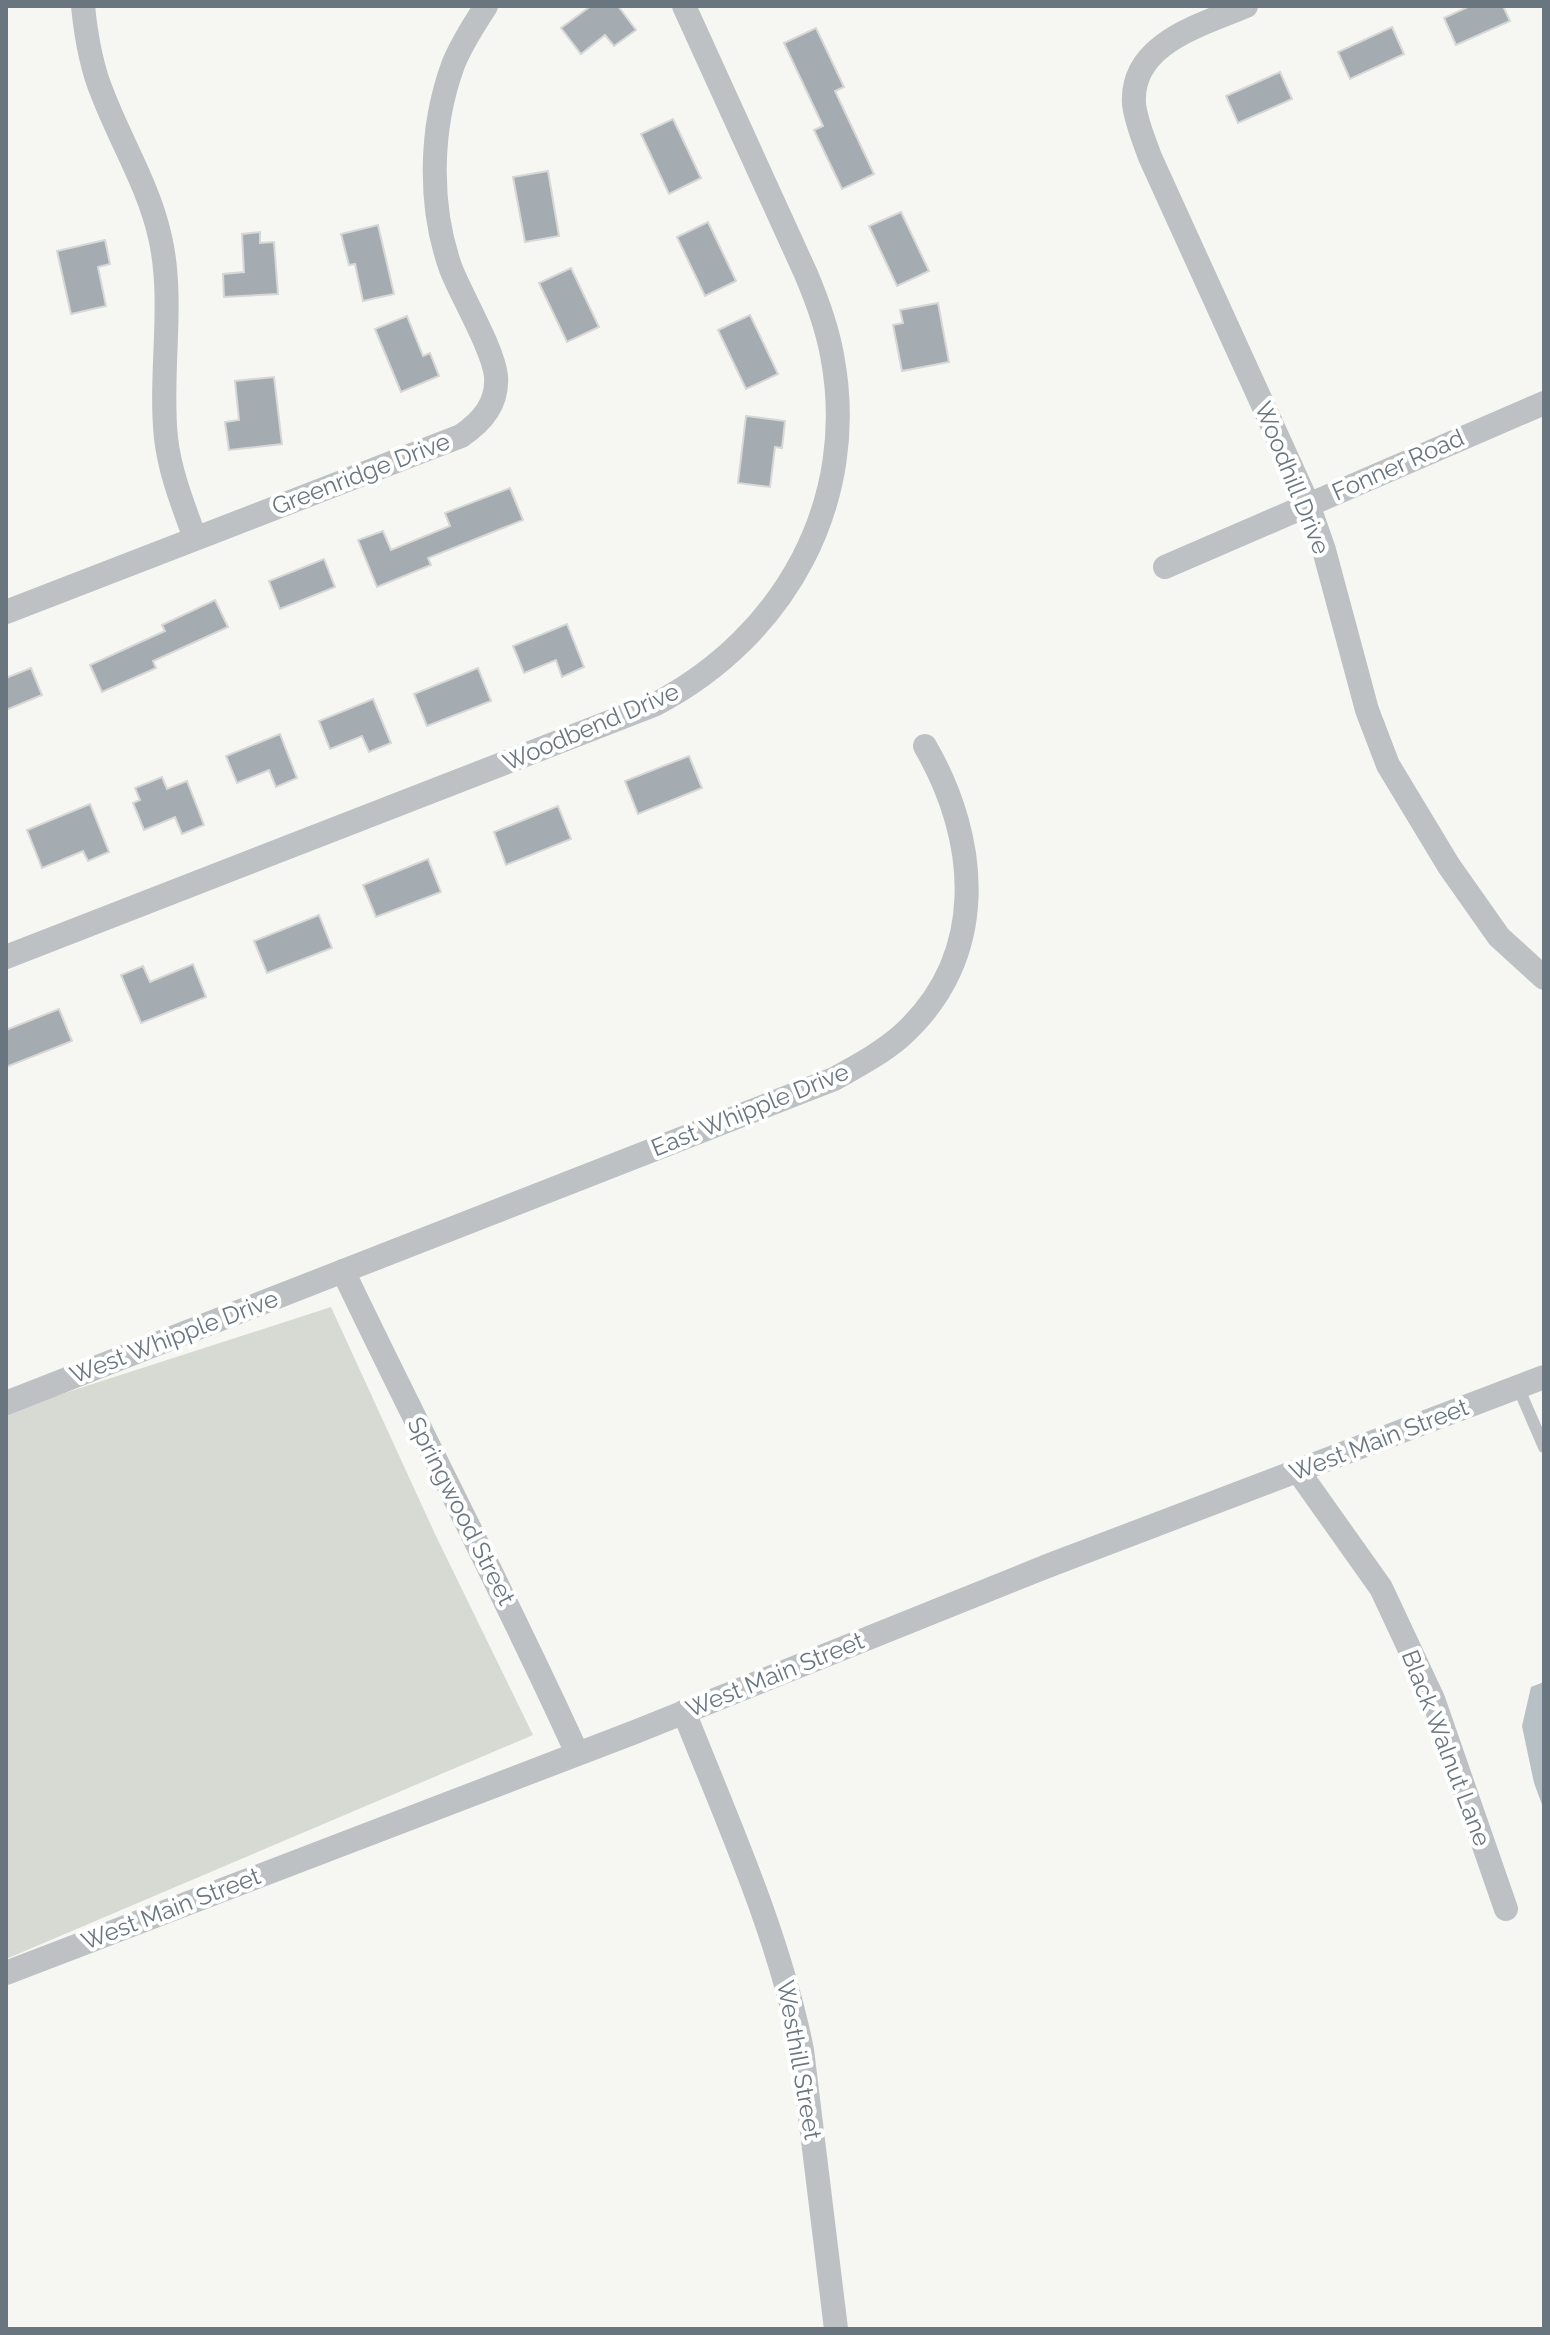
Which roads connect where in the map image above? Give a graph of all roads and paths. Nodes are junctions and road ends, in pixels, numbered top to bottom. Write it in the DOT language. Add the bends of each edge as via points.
graph roads {
  1 [pos="83,6"];
  2 [pos="486,6"];
  3 [pos="684,6"];
  4 [pos="1246,6"];
  5 [pos="1544,403"];
  6 [pos="1308,504"];
  7 [pos="195,538"];
  8 [pos="1165,567"];
  9 [pos="6,612"];
  10 [pos="925,746"];
  11 [pos="6,957"];
  12 [pos="1544,978"];
  13 [pos="343,1271"];
  14 [pos="1544,1377"];
  15 [pos="1518,1387"];
  16 [pos="6,1403"];
  17 [pos="1544,1447"];
  18 [pos="1298,1471"];
  19 [pos="684,1712"];
  20 [pos="577,1753"];
  21 [pos="1506,1909"];
  22 [pos="6,1973"];
  23 [pos="836,2329"];
  1 -- 7 [label="street" via="102,93 160,235 166,283 166,438"];
  2 -- 7 [label="street, Greenridge Drive" via="454,62 435,151 442,239 495,367 495,392 486,414 461,436"];
  3 -- 11 [label="street, Woodbend Drive" via="816,298 833,355 837,434 829,492 814,538 779,598 745,641 700,678 656,704"];
  4 -- 6 [label="street, Woodhill Drive" via="1154,51 1137,79 1136,117"];
  5 -- 6 [label="street, Fonner Road"];
  6 -- 8 [label="street, Fonner Road"];
  6 -- 12 [label="street, Woodhill Drive" via="1388,765 1499,937"];
  7 -- 9 [label="street, Greenridge Drive"];
  10 -- 13 [label="street, East Whipple Drive" via="958,817 968,897 950,969 902,1036 834,1079"];
  13 -- 16 [label="street, West Whipple Drive"];
  13 -- 20 [label="street, Springwood Street"];
  14 -- 15 [label="street, West Main Street"];
  15 -- 17 [label="lane"];
  15 -- 18 [label="street, West Main Street"];
  18 -- 19 [label="street, West Main Street"];
  18 -- 21 [label="street, Black Walnut Lane" via="1381,1588 1433,1699"];
  19 -- 20 [label="street, West Main Street"];
  19 -- 23 [label="street, Westhill Street" via="770,1930 794,2009"];
  20 -- 22 [label="street, West Main Street"];
}
